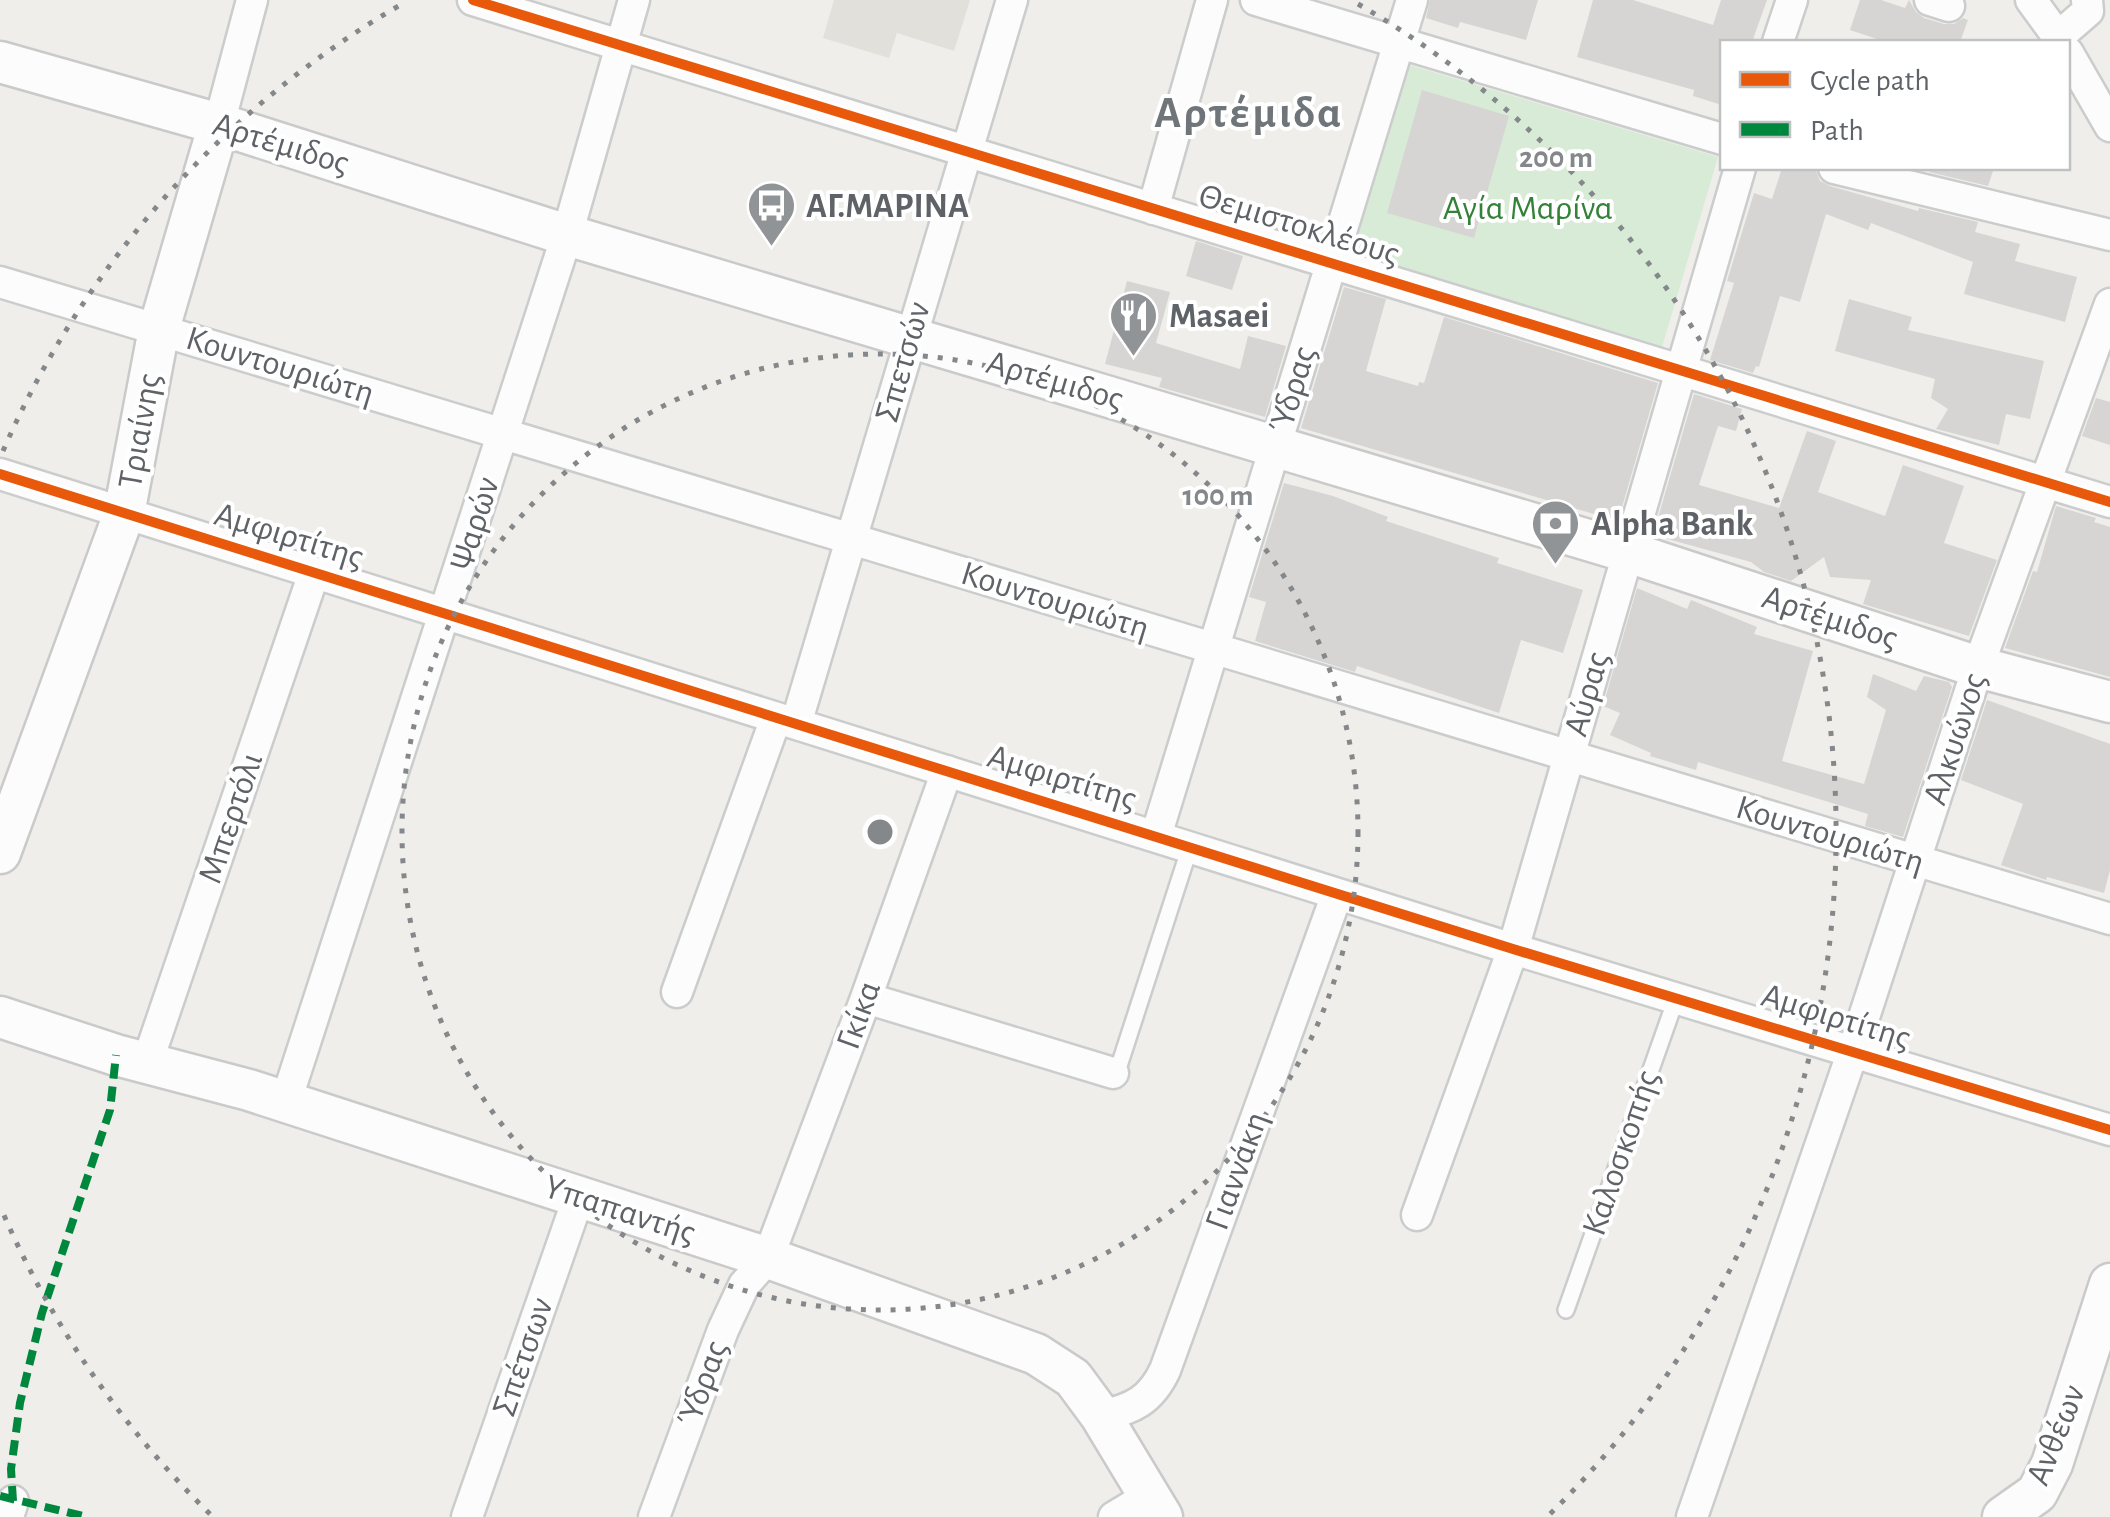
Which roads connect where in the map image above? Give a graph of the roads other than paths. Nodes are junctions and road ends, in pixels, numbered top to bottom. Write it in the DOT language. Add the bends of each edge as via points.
graph roads {
  1 [pos="252,0"];
  2 [pos="473,0"];
  3 [pos="634,0"];
  4 [pos="1012,0"];
  5 [pos="1212,0"];
  6 [pos="1256,0"];
  7 [pos="1412,0"];
  8 [pos="1792,0"];
  9 [pos="2031,0"];
  10 [pos="2087,0"];
  11 [pos="1779,40"];
  12 [pos="2059,40"];
  13 [pos="2065,40"];
  14 [pos="1399,44"];
  15 [pos="621,46"];
  16 [pos="2070,58"];
  17 [pos="0,62"];
  18 [pos="218,124"];
  19 [pos="2110,126"];
  20 [pos="1720,138"];
  21 [pos="966,152"];
  22 [pos="1739,170"];
  23 [pos="1842,170"];
  24 [pos="1153,209"];
  25 [pos="2107,234"];
  26 [pos="567,236"];
  27 [pos="1331,264"];
  28 [pos="0,282"];
  29 [pos="2110,304"];
  30 [pos="158,330"];
  31 [pos="910,340"];
  32 [pos="1680,371"];
  33 [pos="503,434"];
  34 [pos="1276,445"];
  35 [pos="0,474"];
  36 [pos="2046,484"];
  37 [pos="2110,502"];
  38 [pos="124,514"];
  39 [pos="851,539"];
  40 [pos="1628,552"];
  41 [pos="314,573"];
  42 [pos="446,614"];
  43 [pos="1213,648"];
  44 [pos="1978,666"];
  45 [pos="2110,702"];
  46 [pos="786,721"];
  47 [pos="1569,756"];
  48 [pos="947,771"];
  49 [pos="1156,836"];
  50 [pos="1190,848"];
  51 [pos="0,853"];
  52 [pos="1914,860"];
  53 [pos="1337,894"];
  54 [pos="2110,919"];
  55 [pos="1513,948"];
  56 [pos="678,992"];
  57 [pos="1676,996"];
  58 [pos="866,998"];
  59 [pos="0,1017"];
  60 [pos="1853,1051"];
  61 [pos="147,1063"];
  62 [pos="1113,1073"];
  63 [pos="286,1102"];
  64 [pos="2110,1130"];
  65 [pos="579,1196"];
  66 [pos="1417,1215"];
  67 [pos="768,1258"];
  68 [pos="2110,1284"];
  69 [pos="1566,1310"];
  70 [pos="1101,1416"];
  71 [pos="1156,1507"];
  72 [pos="467,1517"];
  73 [pos="654,1517"];
  74 [pos="1114,1517"];
  75 [pos="1692,1517"];
  76 [pos="2004,1517"];
  1 -- 18 [label="street, Τριαίνης"];
  2 -- 15 [label="street, Θεμιστοκλέους"];
  3 -- 15 [label="street, Ψαρών"];
  4 -- 21 [label="street, Σπετσών"];
  5 -- 24 [label="street"];
  6 -- 14 [label="street"];
  7 -- 14 [label="street, Ύδρας"];
  8 -- 11 [label="street"];
  9 -- 12 [label="street"];
  10 -- 13 [label="street" via="2088,11"];
  14 -- 20 [label="street"];
  14 -- 27 [label="street, Ύδρας"];
  15 -- 21 [label="street, Θεμιστοκλέους"];
  15 -- 26 [label="street, Ψαρών"];
  16 -- 19 [label="street"];
  17 -- 18 [label="street, Αρτέμιδος"];
  18 -- 26 [label="street, Αρτέμιδος"];
  18 -- 30 [label="street, Τριαίνης"];
  21 -- 24 [label="street, Θεμιστοκλέους"];
  21 -- 31 [label="street, Σπετσών"];
  22 -- 32 [label="street, Αύρας"];
  23 -- 25 [label="street"];
  24 -- 27 [label="street, Θεμιστοκλέους"];
  26 -- 31 [label="street, Αρτέμιδος"];
  26 -- 33 [label="street, Ψαρών"];
  27 -- 32 [label="street, Θεμιστοκλέους"];
  27 -- 34 [label="street, Ύδρας"];
  28 -- 30 [label="street, Κουντουριώτη"];
  29 -- 36 [label="street, Αλκυώνος"];
  30 -- 33 [label="street, Κουντουριώτη"];
  30 -- 38 [label="street, Τριαίνης"];
  31 -- 34 [label="street, Αρτέμιδος"];
  31 -- 39 [label="street, Σπετσών"];
  32 -- 36 [label="street, Θεμιστοκλέους"];
  32 -- 40 [label="street, Αύρας"];
  33 -- 39 [label="street, Κουντουριώτη"];
  33 -- 42 [label="street, Ψαρών"];
  34 -- 40 [label="street, Αρτέμιδος"];
  34 -- 43 [label="street, Ύδρας"];
  35 -- 38 [label="street, Αμφιρτίτης"];
  36 -- 37 [label="street, Θεμιστοκλέους"];
  36 -- 44 [label="street, Αλκυώνος"];
  38 -- 41 [label="street, Αμφιρτίτης"];
  38 -- 51 [label="street, Τριαίνης"];
  39 -- 43 [label="street, Κουντουριώτη"];
  39 -- 46 [label="street, Σπετσών"];
  40 -- 44 [label="street, Αρτέμιδος"];
  40 -- 47 [label="street, Αύρας"];
  41 -- 42 [label="street, Αμφιρτίτης"];
  41 -- 61 [label="street, Μπερτόλι"];
  42 -- 46 [label="street, Αμφιρτίτης"];
  42 -- 63 [label="street, Ψαρών"];
  43 -- 47 [label="street, Κουντουριώτη"];
  43 -- 49 [label="street, Ύδρας"];
  44 -- 45 [label="street, Αρτέμιδος"];
  44 -- 52 [label="street, Αλκυώνος"];
  46 -- 48 [label="street, Αμφιρτίτης"];
  46 -- 56 [label="street, Σπετσών"];
  47 -- 52 [label="street, Κουντουριώτη"];
  47 -- 55 [label="street, Αύρας"];
  48 -- 49 [label="street, Αμφιρτίτης"];
  48 -- 58 [label="street, Γκίκα"];
  49 -- 50 [label="street, Αμφιρτίτης"];
  50 -- 53 [label="street, Αμφιρτίτης"];
  50 -- 62 [label="lane"];
  52 -- 54 [label="street, Κουντουριώτη"];
  52 -- 60 [label="street, Αλκυώνος"];
  53 -- 55 [label="street, Αμφιρτίτης"];
  53 -- 70 [label="street, Γιαννάκη" via="1166,1370 1145,1401"];
  55 -- 57 [label="street, Αμφιρτίτης"];
  55 -- 66 [label="street, Αύρας"];
  57 -- 60 [label="street, Αμφιρτίτης"];
  57 -- 69 [label="lane, Καλοσκοπής"];
  58 -- 62 [label="street"];
  58 -- 67 [label="street, Γκίκα"];
  59 -- 61 [label="street, Υπαπαντής"];
  60 -- 64 [label="street, Αμφιρτίτης"];
  60 -- 75 [label="street, Αλκυώνος"];
  61 -- 63 [label="street, Υπαπαντής"];
  63 -- 65 [label="street, Υπαπαντής"];
  65 -- 67 [label="street, Υπαπαντής"];
  65 -- 72 [label="street, Σπέτσων"];
  67 -- 70 [label="street, Υπαπαντής" via="1036,1354 1073,1378"];
  67 -- 73 [label="street, Ύδρας" via="744,1286 723,1330"];
  68 -- 76 [label="street, Ανθέων" via="2052,1464 2037,1493"];
  70 -- 71 [label="street, Υπαπαντής"];
  71 -- 74 [label="street"];
}
